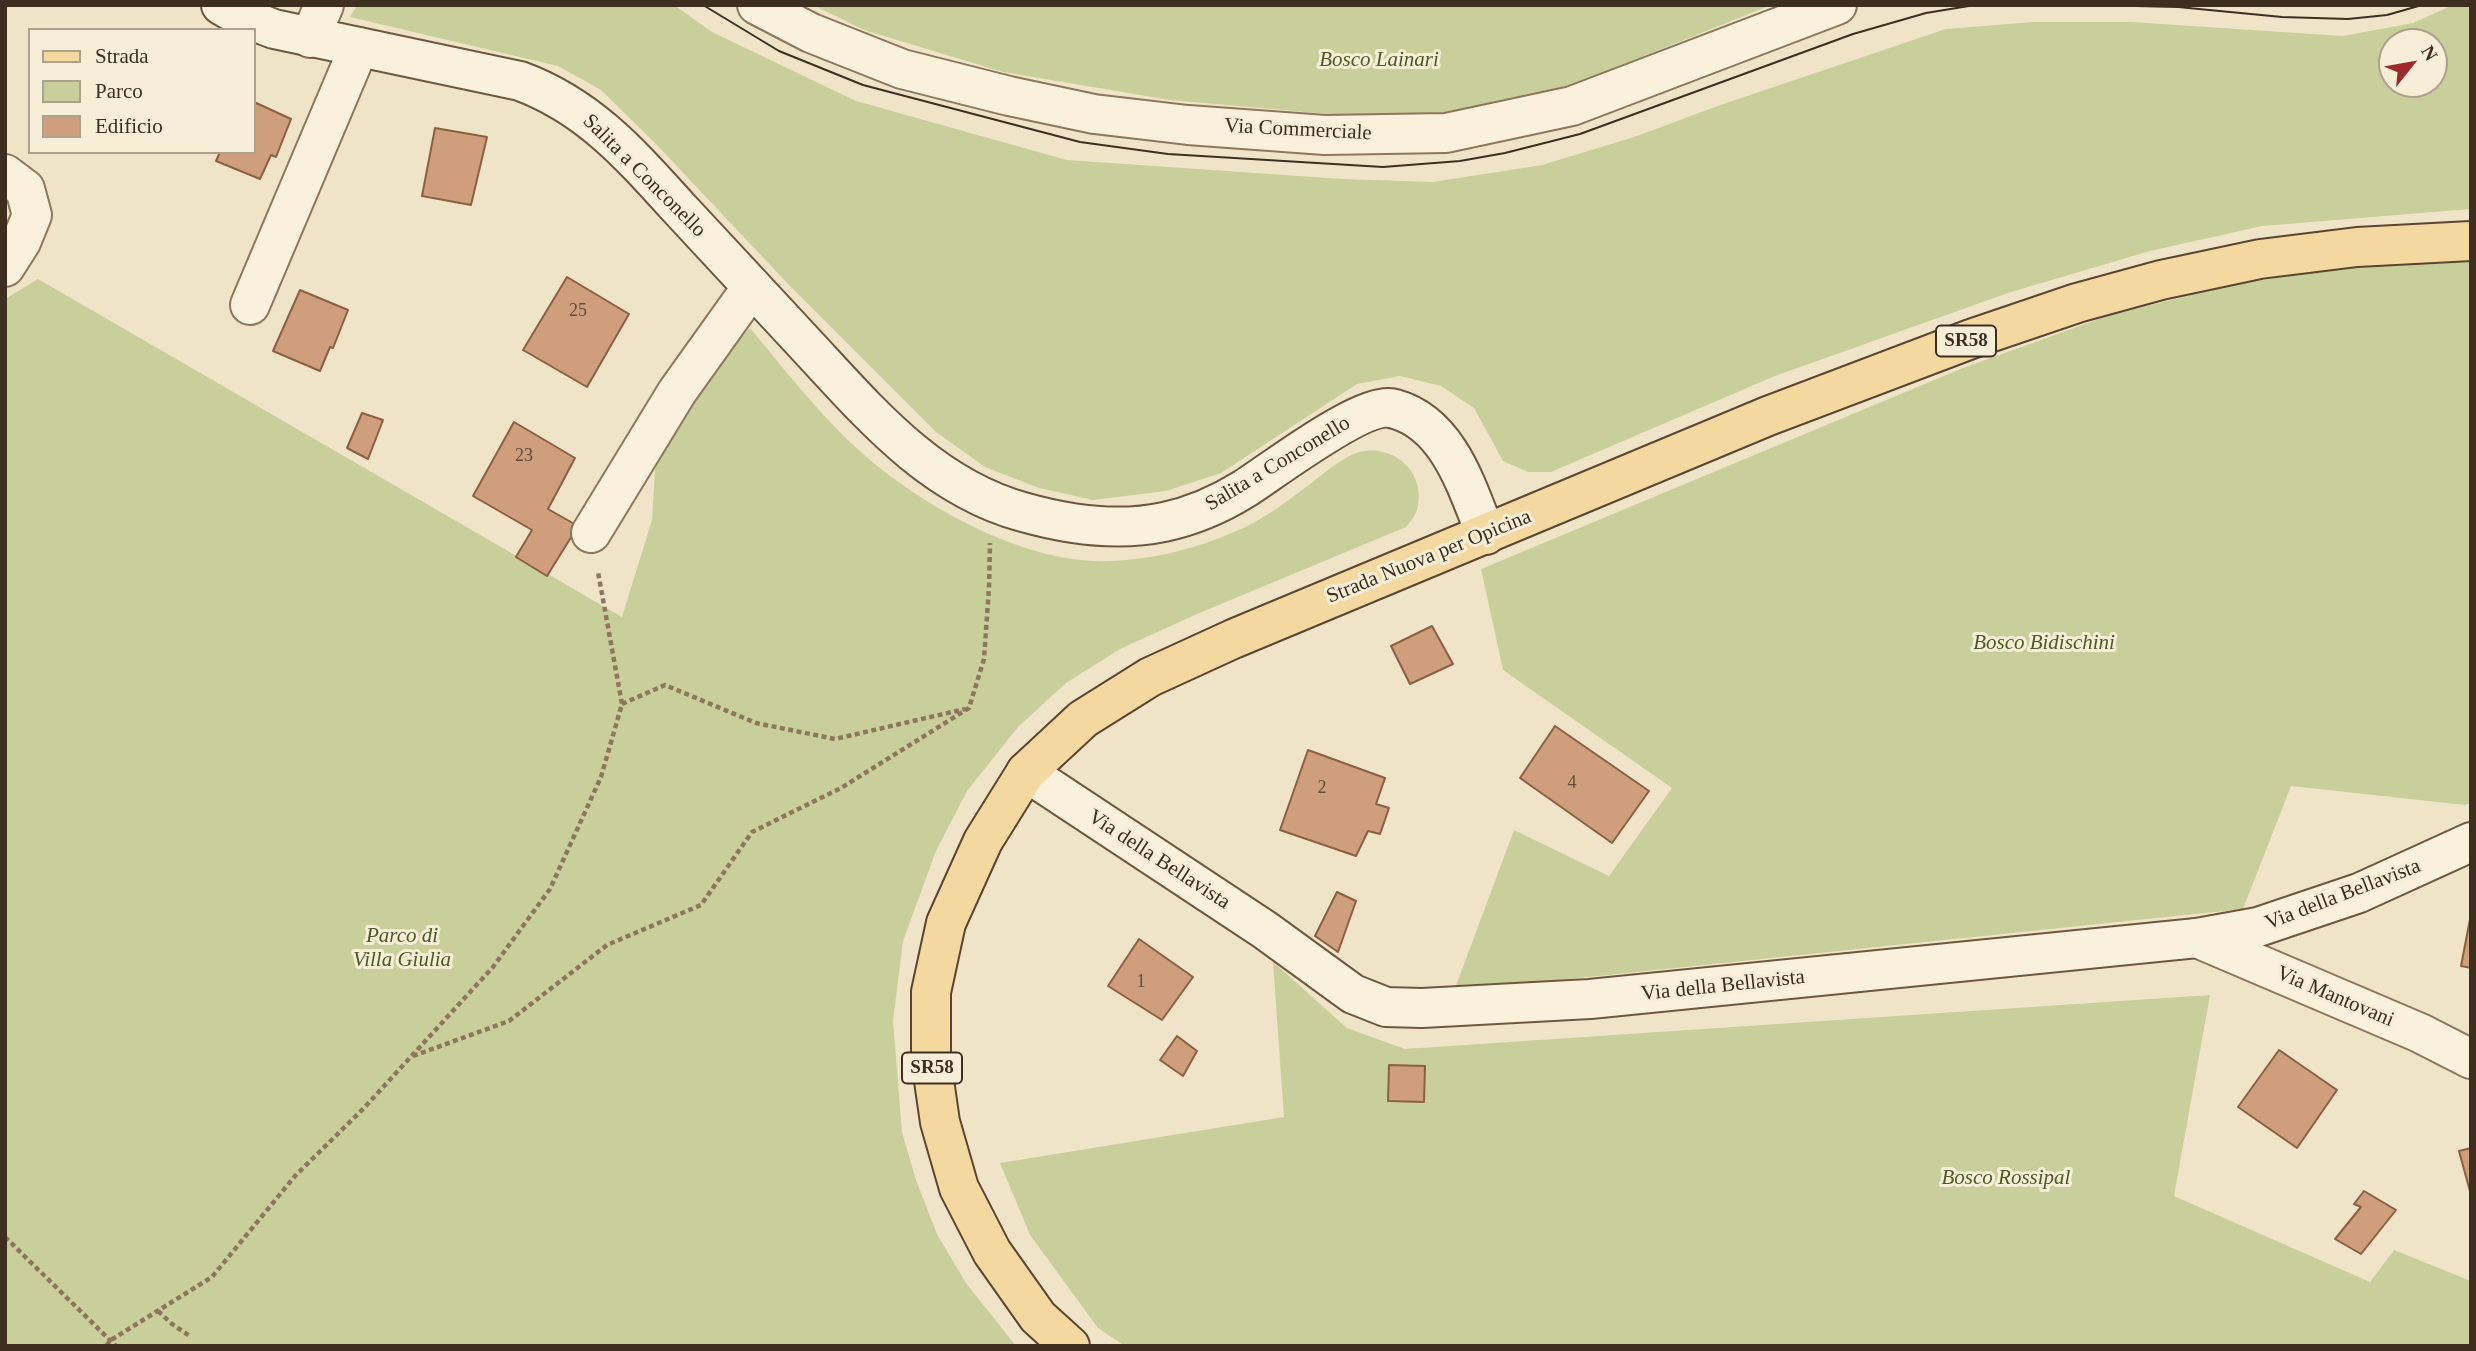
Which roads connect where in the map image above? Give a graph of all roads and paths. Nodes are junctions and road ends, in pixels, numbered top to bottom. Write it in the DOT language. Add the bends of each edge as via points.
graph roads {
  1 [pos="220,5"];
  2 [pos="757,5"];
  3 [pos="1838,5"];
  4 [pos="317,21"];
  5 [pos="359,47"];
  6 [pos="5,174"];
  7 [pos="2471,241"];
  8 [pos="5,267"];
  9 [pos="752,287"];
  10 [pos="250,305"];
  11 [pos="990,499"];
  12 [pos="591,533"];
  13 [pos="1486,535"];
  14 [pos="622,704"];
  15 [pos="969,708"];
  16 [pos="1026,772"];
  17 [pos="2471,842"];
  18 [pos="2197,938"];
  19 [pos="413,1056"];
  20 [pos="2471,1059"];
  21 [pos="5,1237"];
  22 [pos="158,1311"];
  23 [pos="190,1336"];
  24 [pos="111,1340"];
  25 [pos="106,1346"];
  26 [pos="116,1346"];
  27 [pos="1070,1346"];
  1 -- 4 [label="street, Salita a Conconello" via="263,25"];
  2 -- 3 [label="street, Via Commerciale" via="811,33 902,69 1009,96 1094,114 1325,135 1447,133 1572,106"];
  4 -- 5 [label="street, Salita a Conconello"];
  5 -- 9 [label="street, Salita a Conconello" via="520,81 574,107 654,180"];
  5 -- 10 [label="street"];
  6 -- 8 [label="street" via="25,189 32,215"];
  7 -- 13 [label="main road, Strada Nuova per Opicina / SR58" via="2357,247 2260,259 2077,303 1768,416"];
  9 -- 11 [label="street, Salita a Conconello" via="873,417 920,460"];
  9 -- 12 [label="street" via="677,392"];
  11 -- 13 [label="street, Salita a Conconello" via="1021,512 1077,525 1122,528 1165,522 1204,510 1340,426 1367,412 1392,407 1426,423 1445,447"];
  11 -- 15 [label="path" via="984,659"];
  12 -- 14 [label="path"];
  13 -- 16 [label="main road, Strada Nuova per Opicina / SR58" via="1150,677 1083,719"];
  14 -- 15 [label="path" via="665,685 756,723 835,739"];
  14 -- 19 [label="path" via="601,777 550,889 493,967"];
  15 -- 19 [label="path" via="841,788 752,832 701,905 607,945 509,1021"];
  16 -- 18 [label="street, Via della Bellavista" via="1265,930 1353,994 1386,1007 1590,999"];
  16 -- 27 [label="main road, Strada Nuova per Opicina / SR58" via="983,841 946,923 931,992 931,1060 940,1122 959,1188 992,1252 1038,1317"];
  17 -- 18 [label="street, Via della Bellavista" via="2359,893 2258,927"];
  18 -- 20 [label="street, Via Mantovani"];
  19 -- 22 [label="path" via="295,1176 212,1277"];
  21 -- 24 [label="path"];
  22 -- 23 [label="path"];
  22 -- 24 [label="path"];
  24 -- 25 [label="path"];
  24 -- 26 [label="path"];
}
